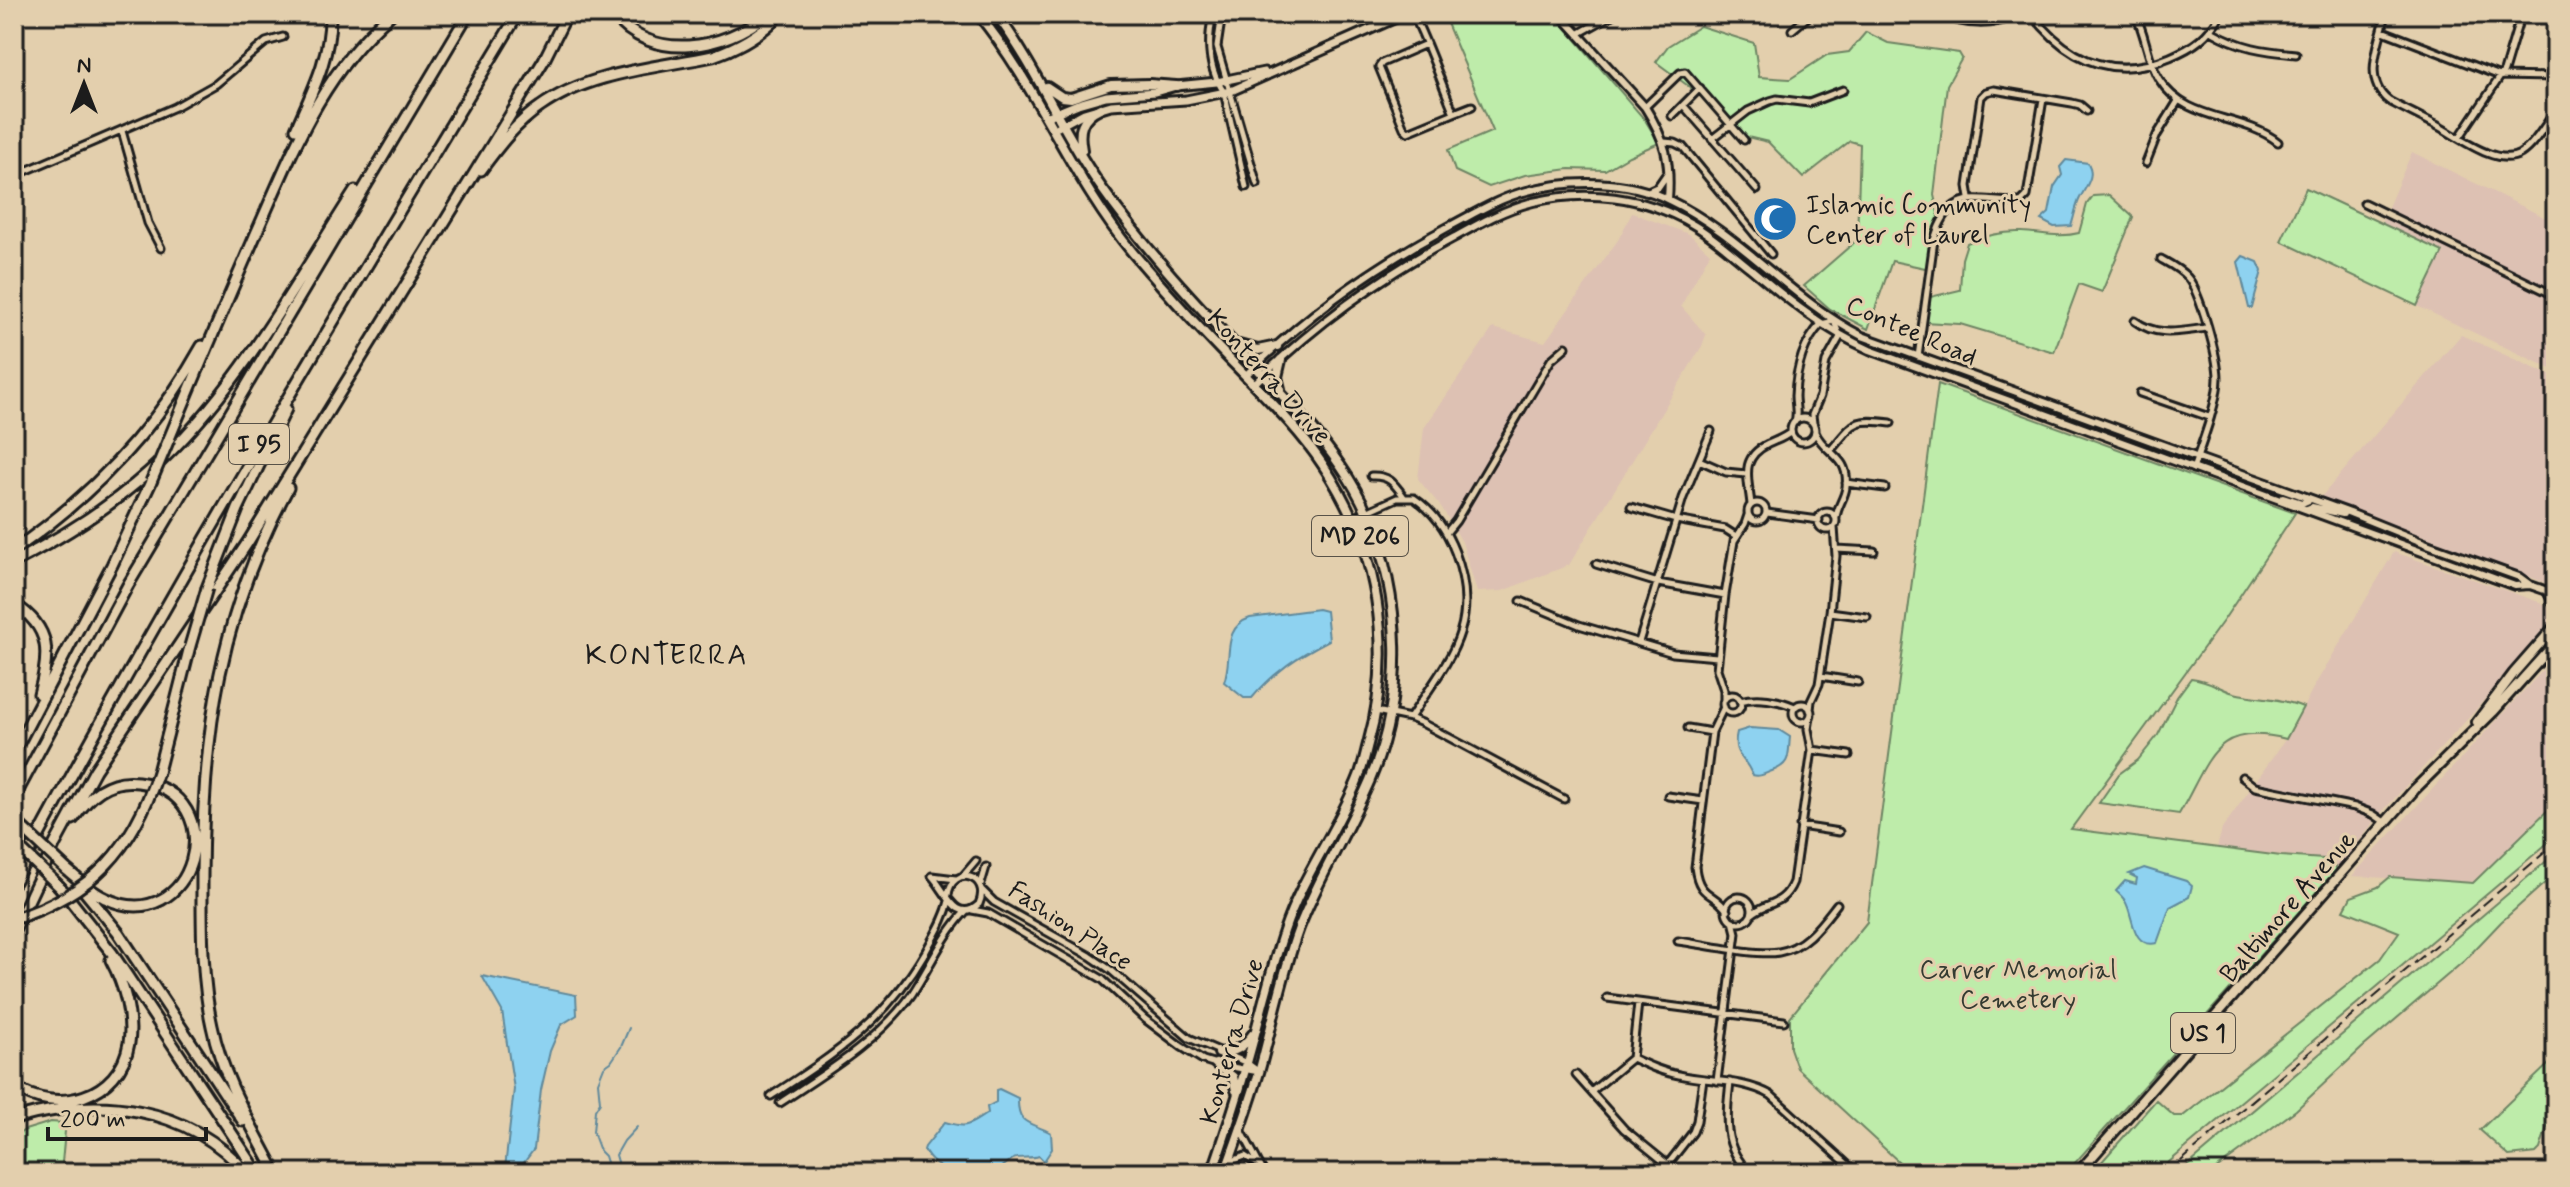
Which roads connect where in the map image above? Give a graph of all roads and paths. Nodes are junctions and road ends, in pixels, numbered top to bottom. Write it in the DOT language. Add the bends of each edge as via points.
graph roads {
  1 [pos="330,14"];
  2 [pos="391,14"];
  3 [pos="468,14"];
  4 [pos="518,14"];
  5 [pos="567,14"];
  6 [pos="613,14"];
  7 [pos="768,14"];
  8 [pos="780,14"];
  9 [pos="978,14"];
  10 [pos="996,14"];
  11 [pos="1213,14"];
  12 [pos="1222,14"];
  13 [pos="1405,14"];
  14 [pos="1413,14"];
  15 [pos="1560,14"];
  16 [pos="1614,14"];
  17 [pos="1811,14"];
  18 [pos="1938,14"];
  19 [pos="2018,14"];
  20 [pos="2032,14"];
  21 [pos="2135,14"];
  22 [pos="2221,14"];
  23 [pos="2386,14"];
  24 [pos="2521,14"];
  25 [pos="1792,30"];
  26 [pos="2211,31"];
  27 [pos="2383,31"];
  28 [pos="1578,34"];
  29 [pos="283,37"];
  30 [pos="1426,44"];
  31 [pos="447,50"];
  32 [pos="2296,54"];
  33 [pos="2152,64"];
  34 [pos="1278,70"];
  35 [pos="2500,76"];
  36 [pos="2556,77"];
  37 [pos="1037,78"];
  38 [pos="1226,79"];
  39 [pos="1217,82"];
  40 [pos="1176,86"];
  41 [pos="1700,88"];
  42 [pos="1843,90"];
  43 [pos="1227,92"];
  44 [pos="2043,99"];
  45 [pos="2178,101"];
  46 [pos="1683,105"];
  47 [pos="1472,106"];
  48 [pos="1645,107"];
  49 [pos="1100,108"];
  50 [pos="2556,110"];
  51 [pos="2087,111"];
  52 [pos="1057,112"];
  53 [pos="1454,113"];
  54 [pos="1672,116"];
  55 [pos="1046,117"];
  56 [pos="1063,124"];
  57 [pos="1731,125"];
  58 [pos="1053,130"];
  59 [pos="122,131"];
  60 [pos="2459,138"];
  61 [pos="1712,139"];
  62 [pos="1744,140"];
  63 [pos="1664,142"];
  64 [pos="2278,142"];
  65 [pos="1248,157"];
  66 [pos="1084,158"];
  67 [pos="1238,159"];
  68 [pos="2146,163"];
  69 [pos="1669,170"];
  70 [pos="14,176"];
  71 [pos="1257,184"];
  72 [pos="1246,187"];
  73 [pos="1757,190"];
  74 [pos="1647,192"];
  75 [pos="1970,198"];
  76 [pos="1668,199"];
  77 [pos="2364,203"];
  78 [pos="1665,211"];
  79 [pos="437,232"];
  80 [pos="161,248"];
  81 [pos="1771,254"];
  82 [pos="245,259"];
  83 [pos="2161,259"];
  84 [pos="2556,296"];
  85 [pos="225,304"];
  86 [pos="1834,321"];
  87 [pos="2135,321"];
  88 [pos="1821,324"];
  89 [pos="328,328"];
  90 [pos="2207,328"];
  91 [pos="1840,337"];
  92 [pos="1236,344"];
  93 [pos="1277,346"];
  94 [pos="1566,347"];
  95 [pos="1918,357"];
  96 [pos="1281,360"];
  97 [pos="1256,365"];
  98 [pos="1264,374"];
  99 [pos="1245,376"];
  100 [pos="1254,384"];
  101 [pos="1281,393"];
  102 [pos="2140,393"];
  103 [pos="335,400"];
  104 [pos="2209,417"];
  105 [pos="1795,422"];
  106 [pos="1813,423"];
  107 [pos="1891,423"];
  108 [pos="1711,431"];
  109 [pos="1815,432"];
  110 [pos="1790,435"];
  111 [pos="1809,441"];
  112 [pos="1824,445"];
  113 [pos="1831,450"];
  114 [pos="2197,458"];
  115 [pos="1699,460"];
  116 [pos="2193,469"];
  117 [pos="1746,474"];
  118 [pos="1371,476"];
  119 [pos="1846,483"];
  120 [pos="1885,488"];
  121 [pos="2256,492"];
  122 [pos="1750,496"];
  123 [pos="1404,497"];
  124 [pos="2311,499"];
  125 [pos="1758,503"];
  126 [pos="1751,505"];
  127 [pos="1631,507"];
  128 [pos="1838,507"];
  129 [pos="2306,510"];
  130 [pos="1366,512"];
  131 [pos="1829,512"];
  132 [pos="1767,513"];
  133 [pos="2350,513"];
  134 [pos="1748,515"];
  135 [pos="1353,518"];
  136 [pos="1836,518"];
  137 [pos="1676,520"];
  138 [pos="1819,520"];
  139 [pos="1754,521"];
  140 [pos="1745,524"];
  141 [pos="1834,527"];
  142 [pos="1826,530"];
  143 [pos="1447,532"];
  144 [pos="1736,536"];
  145 [pos="1834,539"];
  146 [pos="1836,549"];
  147 [pos="14,550"];
  148 [pos="1874,551"];
  149 [pos="14,562"];
  150 [pos="1596,564"];
  151 [pos="1658,583"];
  152 [pos="2530,585"];
  153 [pos="2552,593"];
  154 [pos="1725,595"];
  155 [pos="1521,601"];
  156 [pos="14,604"];
  157 [pos="2556,606"];
  158 [pos="1830,612"];
  159 [pos="1867,617"];
  160 [pos="2556,625"];
  161 [pos="1639,642"];
  162 [pos="2556,642"];
  163 [pos="1717,657"];
  164 [pos="1821,676"];
  165 [pos="1858,682"];
  166 [pos="1728,697"];
  167 [pos="1740,701"];
  168 [pos="1811,701"];
  169 [pos="1802,704"];
  170 [pos="1724,707"];
  171 [pos="1795,707"];
  172 [pos="1376,711"];
  173 [pos="1730,713"];
  174 [pos="1810,713"];
  175 [pos="1389,714"];
  176 [pos="1720,717"];
  177 [pos="1410,718"];
  178 [pos="1799,721"];
  179 [pos="1688,728"];
  180 [pos="1808,729"];
  181 [pos="24,731"];
  182 [pos="1712,732"];
  183 [pos="2464,738"];
  184 [pos="1812,750"];
  185 [pos="14,752"];
  186 [pos="1849,755"];
  187 [pos="2242,777"];
  188 [pos="1668,796"];
  189 [pos="14,798"];
  190 [pos="1564,799"];
  191 [pos="1703,801"];
  192 [pos="14,820"];
  193 [pos="2386,823"];
  194 [pos="1800,826"];
  195 [pos="1839,832"];
  196 [pos="14,843"];
  197 [pos="55,844"];
  198 [pos="976,861"];
  199 [pos="986,867"];
  200 [pos="66,869"];
  201 [pos="959,878"];
  202 [pos="14,882"];
  203 [pos="981,887"];
  204 [pos="948,898"];
  205 [pos="1730,902"];
  206 [pos="1721,904"];
  207 [pos="1837,904"];
  208 [pos="1751,905"];
  209 [pos="1759,909"];
  210 [pos="969,911"];
  211 [pos="1727,911"];
  212 [pos="1751,915"];
  213 [pos="85,916"];
  214 [pos="14,919"];
  215 [pos="1733,921"];
  216 [pos="1742,922"];
  217 [pos="14,931"];
  218 [pos="1736,933"];
  219 [pos="1678,941"];
  220 [pos="1735,949"];
  221 [pos="1607,998"];
  222 [pos="1638,1003"];
  223 [pos="1726,1013"];
  224 [pos="1784,1021"];
  225 [pos="1255,1031"];
  226 [pos="1219,1053"];
  227 [pos="1632,1058"];
  228 [pos="1216,1064"];
  229 [pos="1246,1067"];
  230 [pos="1259,1072"];
  231 [pos="1576,1075"];
  232 [pos="1703,1079"];
  233 [pos="1717,1081"];
  234 [pos="1730,1082"];
  235 [pos="14,1086"];
  236 [pos="1591,1092"];
  237 [pos="771,1096"];
  238 [pos="1235,1101"];
  239 [pos="780,1103"];
  240 [pos="14,1119"];
  241 [pos="1240,1128"];
  242 [pos="1228,1162"];
  243 [pos="1668,1165"];
  244 [pos="1259,1166"];
  245 [pos="274,1169"];
  246 [pos="247,1173"];
  247 [pos="258,1173"];
  248 [pos="1212,1173"];
  249 [pos="1225,1173"];
  250 [pos="1264,1173"];
  251 [pos="1678,1173"];
  252 [pos="1750,1173"];
  253 [pos="1857,1173"];
  254 [pos="2078,1173"];
  1 -- 82 [label="highway" via="323,64"];
  2 -- 82 [label="highway" via="348,56 322,94"];
  3 -- 31 [label="highway, I 95"];
  4 -- 89 [label="highway, I 95"];
  5 -- 79 [label="highway"];
  6 -- 7 [label="highway" via="644,40 680,46 726,39"];
  8 -- 79 [label="highway" via="731,50 593,81 540,106 500,145"];
  9 -- 55 [label="main road, Konterra Drive / MD 206"];
  10 -- 37 [label="main road, Konterra Drive / MD 206"];
  11 -- 39 [label="street" via="1209,45"];
  12 -- 38 [label="street" via="1217,47"];
  13 -- 34 [label="main road"];
  14 -- 30 [label="street"];
  15 -- 28 [label="street"];
  16 -- 28 [label="street"];
  17 -- 25 [label="street"];
  18 -- 19 [label="street" via="1980,23"];
  20 -- 33 [label="street" via="2068,51 2087,61"];
  21 -- 33 [label="street"];
  22 -- 26 [label="street"];
  23 -- 27 [label="street"];
  24 -- 35 [label="street"];
  26 -- 32 [label="street" via="2249,49"];
  26 -- 33 [label="street" via="2188,49"];
  27 -- 35 [label="street"];
  27 -- 60 [label="street" via="2374,72 2378,92"];
  28 -- 48 [label="street"];
  29 -- 59 [label="street" via="266,42 207,89"];
  30 -- 53 [label="street"];
  30 -- 53 [label="street" via="1382,63 1380,70 1405,131"];
  31 -- 149 [label="highway" via="264,336 212,405 152,470 122,494"];
  31 -- 189 [label="highway, I 95" via="160,530"];
  33 -- 45 [label="street"];
  34 -- 38 [label="main road"];
  34 -- 43 [label="main road"];
  35 -- 36 [label="street"];
  35 -- 60 [label="street"];
  37 -- 40 [label="main road" via="1051,91 1071,98 1111,85"];
  37 -- 52 [label="main road, Konterra Drive / MD 206"];
  38 -- 39 [label="main road"];
  38 -- 43 [label="street"];
  39 -- 40 [label="main road"];
  39 -- 43 [label="street"];
  40 -- 52 [label="main road" via="1106,96"];
  41 -- 46 [label="street"];
  41 -- 48 [label="street" via="1680,73"];
  41 -- 57 [label="street"];
  42 -- 57 [label="street" via="1809,103 1770,101"];
  43 -- 49 [label="main road"];
  43 -- 65 [label="street"];
  43 -- 67 [label="street"];
  44 -- 51 [label="street"];
  44 -- 75 [label="street" via="2027,196 2021,202"];
  44 -- 75 [label="street" via="1994,90 1981,97"];
  45 -- 64 [label="street" via="2268,133"];
  45 -- 68 [label="street"];
  46 -- 54 [label="street"];
  46 -- 61 [label="street"];
  47 -- 53 [label="street"];
  48 -- 63 [label="street"];
  49 -- 56 [label="main road"];
  49 -- 66 [label="main road" via="1089,113 1080,130"];
  50 -- 60 [label="street" via="2526,149 2514,156 2496,156"];
  52 -- 55 [label="main road"];
  52 -- 56 [label="main road, Konterra Drive / MD 206"];
  55 -- 58 [label="main road, Konterra Drive / MD 206"];
  56 -- 58 [label="main road"];
  56 -- 66 [label="main road, Konterra Drive / MD 206"];
  57 -- 61 [label="street"];
  57 -- 62 [label="street"];
  58 -- 99 [label="main road, Konterra Drive / MD 206" via="1102,213"];
  59 -- 70 [label="street"];
  59 -- 80 [label="street" via="148,223"];
  61 -- 73 [label="street"];
  63 -- 69 [label="street"];
  63 -- 81 [label="street" via="1683,147"];
  65 -- 67 [label="street"];
  65 -- 71 [label="street"];
  66 -- 92 [label="main road, Konterra Drive / MD 206" via="1137,235"];
  67 -- 72 [label="street"];
  69 -- 74 [label="street" via="1664,181"];
  69 -- 76 [label="street"];
  74 -- 76 [label="street, Contee Road"];
  74 -- 93 [label="street, Contee Road" via="1572,183 1494,203 1370,272"];
  75 -- 95 [label="street" via="1940,223 1934,240"];
  76 -- 78 [label="street"];
  76 -- 86 [label="street, Contee Road" via="1726,234"];
  77 -- 84 [label="street"];
  78 -- 88 [label="street, Contee Road" via="1722,245"];
  78 -- 96 [label="street, Contee Road" via="1623,199 1583,196 1531,203 1497,215 1369,288"];
  79 -- 103 [label="highway"];
  82 -- 85 [label="highway"];
  83 -- 90 [label="street" via="2193,285"];
  85 -- 147 [label="highway" via="146,432 99,481"];
  85 -- 181 [label="highway, bridge" via="112,565"];
  86 -- 88 [label="street"];
  86 -- 91 [label="street"];
  86 -- 95 [label="street, Contee Road"];
  87 -- 90 [label="street" via="2161,332"];
  88 -- 91 [label="street, Contee Road"];
  88 -- 105 [label="street" via="1800,361"];
  89 -- 202 [label="highway, I 95" via="132,665"];
  89 -- 214 [label="highway, bridge" via="259,461 221,549 158,772 137,825 100,873 73,893"];
  90 -- 104 [label="street" via="2218,377"];
  91 -- 106 [label="street" via="1826,362"];
  91 -- 116 [label="street, Contee Road"];
  92 -- 93 [label="main road" via="1258,350"];
  92 -- 97 [label="main road, Konterra Drive / MD 206"];
  93 -- 97 [label="street, Contee Road"];
  94 -- 143 [label="street" via="1551,360"];
  95 -- 114 [label="street, Contee Road"];
  96 -- 98 [label="street, Contee Road"];
  96 -- 101 [label="main road"];
  97 -- 98 [label="main road, Konterra Drive / MD 206"];
  97 -- 99 [label="street, Contee Road"];
  98 -- 100 [label="street, Contee Road"];
  98 -- 101 [label="main road, Konterra Drive / MD 206"];
  99 -- 100 [label="main road, Konterra Drive / MD 206"];
  100 -- 135 [label="main road, Konterra Drive / MD 206" via="1300,433"];
  101 -- 130 [label="main road, Konterra Drive / MD 206" via="1331,452"];
  102 -- 104 [label="street"];
  103 -- 197 [label="highway" via="218,589 108,749"];
  103 -- 245 [label="highway" via="269,525 244,585 226,642 207,743 202,902 206,996 219,1055"];
  104 -- 114 [label="street"];
  105 -- 106 [label="street"];
  105 -- 110 [label="street"];
  106 -- 109 [label="street"];
  107 -- 113 [label="street" via="1857,422"];
  108 -- 115 [label="street"];
  109 -- 111 [label="street"];
  109 -- 112 [label="street"];
  110 -- 111 [label="street"];
  110 -- 117 [label="street" via="1755,452"];
  111 -- 112 [label="street"];
  112 -- 113 [label="street"];
  113 -- 119 [label="street" via="1843,463"];
  114 -- 116 [label="street"];
  114 -- 124 [label="street, Contee Road"];
  115 -- 117 [label="street"];
  115 -- 137 [label="street"];
  116 -- 121 [label="street, Contee Road"];
  117 -- 122 [label="street"];
  118 -- 123 [label="street" via="1390,479"];
  119 -- 120 [label="street"];
  119 -- 128 [label="street"];
  121 -- 124 [label="street" via="2302,503"];
  121 -- 129 [label="street, Contee Road"];
  122 -- 125 [label="street"];
  122 -- 126 [label="street"];
  123 -- 130 [label="street"];
  123 -- 143 [label="street" via="1419,501"];
  124 -- 133 [label="street, Contee Road"];
  125 -- 126 [label="street"];
  125 -- 132 [label="street"];
  126 -- 134 [label="street"];
  127 -- 137 [label="street"];
  128 -- 131 [label="street"];
  128 -- 136 [label="street"];
  129 -- 133 [label="street"];
  129 -- 152 [label="street, Contee Road" via="2515,586"];
  130 -- 135 [label="street"];
  130 -- 175 [label="main road, Konterra Drive / MD 206" via="1392,601 1395,662"];
  131 -- 136 [label="street"];
  131 -- 138 [label="street"];
  132 -- 138 [label="street"];
  132 -- 139 [label="street"];
  133 -- 152 [label="street, Contee Road"];
  134 -- 139 [label="street"];
  134 -- 140 [label="street"];
  135 -- 172 [label="main road, Konterra Drive / MD 206" via="1370,569 1380,625"];
  136 -- 141 [label="street"];
  137 -- 144 [label="street"];
  137 -- 151 [label="street"];
  138 -- 142 [label="street"];
  139 -- 140 [label="street"];
  140 -- 144 [label="street"];
  141 -- 142 [label="street"];
  141 -- 145 [label="street"];
  142 -- 145 [label="street"];
  143 -- 177 [label="street" via="1465,585 1465,618 1455,645"];
  144 -- 154 [label="street"];
  145 -- 146 [label="street"];
  146 -- 148 [label="street"];
  146 -- 158 [label="street"];
  150 -- 151 [label="street"];
  151 -- 154 [label="street"];
  151 -- 161 [label="street"];
  152 -- 153 [label="street, Contee Road"];
  153 -- 157 [label="main road"];
  154 -- 163 [label="street"];
  155 -- 161 [label="street"];
  156 -- 181 [label="highway" via="38,626 47,650 43,680"];
  158 -- 159 [label="street"];
  158 -- 164 [label="street"];
  160 -- 183 [label="main road, Baltimore Avenue / US 1"];
  161 -- 163 [label="street" via="1673,653"];
  162 -- 183 [label="main road, Baltimore Avenue / US 1"];
  163 -- 166 [label="street"];
  164 -- 165 [label="street"];
  164 -- 168 [label="street"];
  166 -- 167 [label="street"];
  166 -- 170 [label="street"];
  167 -- 171 [label="street" via="1751,698"];
  167 -- 173 [label="street" via="1738,711"];
  168 -- 169 [label="street"];
  168 -- 174 [label="street"];
  169 -- 171 [label="street"];
  169 -- 174 [label="street"];
  170 -- 173 [label="street"];
  170 -- 176 [label="street"];
  171 -- 178 [label="street" via="1793,715"];
  172 -- 175 [label="street"];
  172 -- 225 [label="main road, Konterra Drive / MD 206" via="1360,775 1292,909"];
  173 -- 176 [label="street"];
  174 -- 178 [label="street"];
  174 -- 180 [label="street"];
  175 -- 177 [label="street"];
  175 -- 230 [label="main road, Konterra Drive / MD 206" via="1371,778 1296,936"];
  176 -- 182 [label="street"];
  177 -- 190 [label="street"];
  178 -- 180 [label="street"];
  179 -- 182 [label="street"];
  180 -- 184 [label="street"];
  181 -- 185 [label="highway"];
  182 -- 191 [label="street"];
  183 -- 193 [label="main road, Baltimore Avenue / US 1"];
  184 -- 186 [label="street"];
  184 -- 194 [label="street"];
  187 -- 193 [label="street" via="2255,787 2355,807"];
  188 -- 191 [label="street"];
  191 -- 206 [label="street" via="1696,875 1704,892"];
  192 -- 200 [label="highway, bridge"];
  193 -- 254 [label="main road, Baltimore Avenue / US 1"];
  194 -- 195 [label="street"];
  194 -- 209 [label="street" via="1791,887 1778,902"];
  196 -- 213 [label="highway, bridge"];
  197 -- 200 [label="highway" via="100,789 128,781 165,790 191,820 195,846 189,873 157,901 127,905 107,899"];
  197 -- 217 [label="highway"];
  198 -- 201 [label="street"];
  199 -- 203 [label="street"];
  200 -- 245 [label="highway" via="118,932"];
  201 -- 203 [label="street" via="971,877"];
  201 -- 204 [label="street" via="950,886"];
  201 -- 204 [label="street" via="932,876"];
  203 -- 210 [label="street" via="982,900"];
  203 -- 226 [label="street, Fashion Place" via="994,902 1112,971 1174,1027"];
  204 -- 210 [label="street" via="954,907"];
  204 -- 237 [label="street" via="945,917 917,967 880,1015 855,1039"];
  205 -- 206 [label="street"];
  205 -- 208 [label="street" via="1740,897"];
  205 -- 211 [label="street"];
  206 -- 211 [label="street"];
  207 -- 220 [label="street" via="1812,934 1789,949"];
  208 -- 209 [label="street"];
  208 -- 212 [label="street"];
  209 -- 212 [label="street"];
  210 -- 228 [label="street, Fashion Place" via="988,913 1102,979 1169,1039"];
  210 -- 239 [label="street" via="956,922 890,1020"];
  211 -- 215 [label="street"];
  212 -- 216 [label="street"];
  213 -- 235 [label="highway" via="124,992 129,1026 124,1059 104,1086 77,1100 39,1099"];
  213 -- 247 [label="highway"];
  215 -- 216 [label="street"];
  215 -- 218 [label="street"];
  216 -- 218 [label="street"];
  218 -- 220 [label="street"];
  219 -- 220 [label="street"];
  220 -- 223 [label="street"];
  221 -- 222 [label="street"];
  222 -- 223 [label="street"];
  222 -- 227 [label="street"];
  223 -- 224 [label="street"];
  223 -- 233 [label="street"];
  225 -- 226 [label="main road" via="1241,1048"];
  225 -- 229 [label="main road, Konterra Drive / MD 206"];
  226 -- 229 [label="street, Fashion Place"];
  227 -- 232 [label="street" via="1661,1071"];
  227 -- 236 [label="street"];
  228 -- 229 [label="street, Fashion Place"];
  228 -- 238 [label="main road" via="1233,1077"];
  229 -- 230 [label="street, Fashion Place"];
  229 -- 238 [label="main road, Konterra Drive / MD 206"];
  230 -- 241 [label="main road, Konterra Drive / MD 206"];
  231 -- 236 [label="street"];
  232 -- 233 [label="street"];
  232 -- 243 [label="street" via="1693,1132"];
  233 -- 234 [label="street"];
  234 -- 252 [label="street" via="1727,1134 1737,1159"];
  234 -- 253 [label="street" via="1771,1095"];
  236 -- 243 [label="street" via="1624,1129"];
  238 -- 248 [label="main road, Konterra Drive / MD 206"];
  240 -- 246 [label="highway" via="87,1108 147,1112 198,1130"];
  241 -- 242 [label="main road, Konterra Drive / MD 206"];
  241 -- 244 [label="street"];
  242 -- 244 [label="street" via="1245,1156"];
  242 -- 249 [label="main road, Konterra Drive / MD 206"];
  243 -- 251 [label="street"];
  244 -- 250 [label="street"];
}
